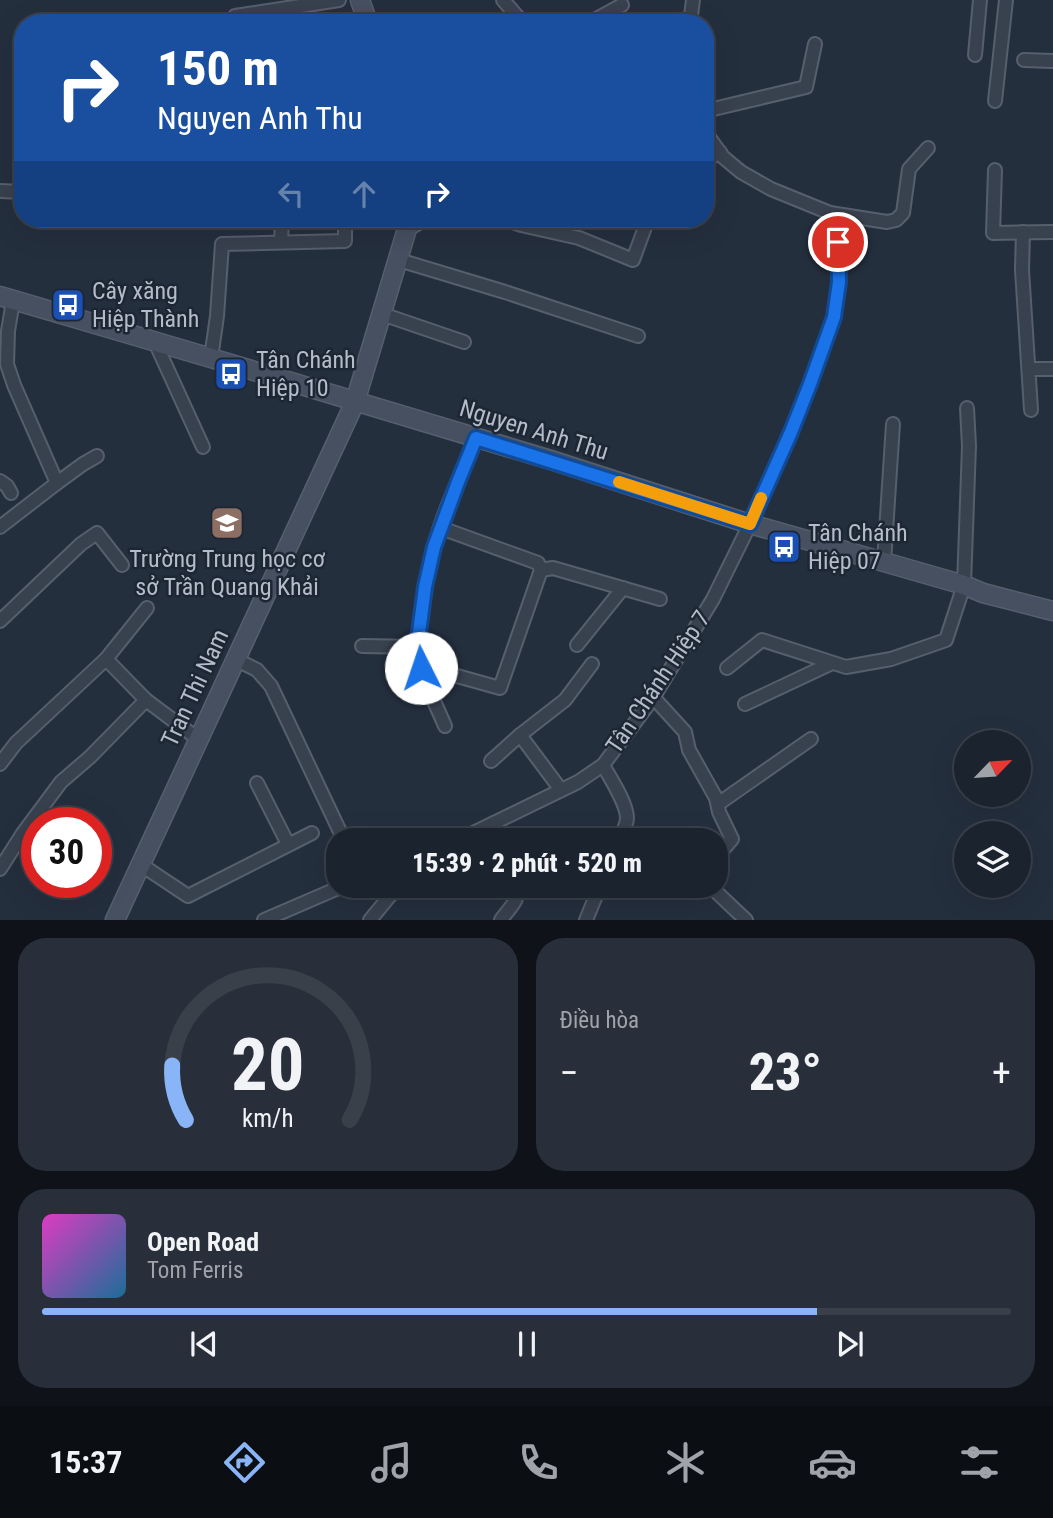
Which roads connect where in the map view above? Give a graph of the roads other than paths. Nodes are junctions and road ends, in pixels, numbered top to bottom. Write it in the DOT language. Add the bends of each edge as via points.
graph roads {
  1 [pos="339,0"];
  2 [pos="503,0"];
  3 [pos="980,0"];
  4 [pos="1006,0"];
  5 [pos="622,5"];
  6 [pos="248,14"];
  7 [pos="515,14"];
  8 [pos="606,14"];
  9 [pos="815,44"];
  10 [pos="975,55"];
  11 [pos="1024,60"];
  12 [pos="1053,61"];
  13 [pos="995,101"];
  14 [pos="714,109"];
  15 [pos="714,144"];
  16 [pos="928,148"];
  17 [pos="720,152"];
  18 [pos="714,155"];
  19 [pos="995,170"];
  20 [pos="830,213"];
  21 [pos="282,228"];
  22 [pos="345,228"];
  23 [pos="408,228"];
  24 [pos="534,228"];
  25 [pos="645,228"];
  26 [pos="1023,232"];
  27 [pos="1053,232"];
  28 [pos="281,243"];
  29 [pos="398,260"];
  30 [pos="7,299"];
  31 [pos="382,314"];
  32 [pos="638,336"];
  33 [pos="155,342"];
  34 [pos="464,342"];
  35 [pos="211,358"];
  36 [pos="1029,369"];
  37 [pos="1053,369"];
  38 [pos="355,402"];
  39 [pos="967,408"];
  40 [pos="1031,410"];
  41 [pos="893,424"];
  42 [pos="476,438"];
  43 [pos="203,447"];
  44 [pos="97,456"];
  45 [pos="0,481"];
  46 [pos="57,483"];
  47 [pos="11,493"];
  48 [pos="750,524"];
  49 [pos="0,527"];
  50 [pos="441,528"];
  51 [pos="884,562"];
  52 [pos="122,565"];
  53 [pos="541,570"];
  54 [pos="964,585"];
  55 [pos="623,589"];
  56 [pos="660,599"];
  57 [pos="147,608"];
  58 [pos="1053,611"];
  59 [pos="0,621"];
  60 [pos="578,645"];
  61 [pos="362,646"];
  62 [pos="417,648"];
  63 [pos="106,659"];
  64 [pos="235,659"];
  65 [pos="832,663"];
  66 [pos="592,664"];
  67 [pos="727,668"];
  68 [pos="439,671"];
  69 [pos="653,697"];
  70 [pos="146,700"];
  71 [pos="745,704"];
  72 [pos="445,726"];
  73 [pos="520,735"];
  74 [pos="198,739"];
  75 [pos="811,739"];
  76 [pos="491,761"];
  77 [pos="0,764"];
  78 [pos="603,765"];
  79 [pos="257,783"];
  80 [pos="561,790"];
  81 [pos="718,804"];
  82 [pos="494,823"];
  83 [pos="338,828"];
  84 [pos="484,828"];
  85 [pos="496,828"];
  86 [pos="624,828"];
  87 [pos="727,828"];
  88 [pos="312,833"];
  89 [pos="288,845"];
  90 [pos="140,864"];
  91 [pos="0,869"];
  92 [pos="326,893"];
  93 [pos="388,898"];
  94 [pos="517,898"];
  95 [pos="595,898"];
  96 [pos="723,898"];
  97 [pos="115,919"];
  98 [pos="264,919"];
  99 [pos="370,919"];
  100 [pos="500,919"];
  101 [pos="586,919"];
  102 [pos="746,919"];
  1 -- 6 [label="street"];
  2 -- 7 [label="street"];
  3 -- 10 [label="street"];
  4 -- 13 [label="street"];
  5 -- 8 [label="street"];
  9 -- 14 [label="street" via="806,87"];
  11 -- 12 [label="street"];
  15 -- 17 [label="street"];
  16 -- 20 [label="street" via="909,169 903,213 897,219 887,222"];
  17 -- 18 [label="street"];
  17 -- 20 [label="street" via="741,172 771,189"];
  19 -- 26 [label="street" via="993,233"];
  20 -- 48 [label="street, Tân Chánh Hiệp 7" via="837,222 839,282 834,317 796,420"];
  21 -- 28 [label="street"];
  22 -- 28 [label="street" via="345,241"];
  23 -- 29 [label="main road, Tran Thi Nam"];
  24 -- 25 [label="street" via="579,238 633,260"];
  26 -- 27 [label="street"];
  26 -- 36 [label="street"];
  28 -- 35 [label="street" via="222,244"];
  29 -- 31 [label="main road, Tran Thi Nam"];
  29 -- 32 [label="street"];
  30 -- 33 [label="main road, Nguyen Anh Thu"];
  30 -- 46 [label="street" via="7,364"];
  31 -- 34 [label="street"];
  31 -- 38 [label="main road, Tran Thi Nam"];
  33 -- 35 [label="main road, Nguyen Anh Thu"];
  33 -- 43 [label="street"];
  35 -- 38 [label="main road, Nguyen Anh Thu"];
  36 -- 37 [label="street"];
  36 -- 40 [label="street"];
  38 -- 42 [label="main road, Nguyen Anh Thu"];
  38 -- 64 [label="main road, Tran Thi Nam"];
  39 -- 54 [label="street"];
  41 -- 51 [label="street"];
  42 -- 48 [label="main road, Nguyen Anh Thu"];
  42 -- 50 [label="street"];
  44 -- 46 [label="street"];
  45 -- 47 [label="street"];
  46 -- 49 [label="street"];
  48 -- 51 [label="main road, Nguyen Anh Thu"];
  48 -- 69 [label="street, Tân Chánh Hiệp 7" via="713,599"];
  50 -- 53 [label="street" via="538,563"];
  50 -- 62 [label="street" via="425,587"];
  51 -- 54 [label="main road, Nguyen Anh Thu"];
  52 -- 59 [label="street" via="97,533"];
  53 -- 55 [label="street" via="553,568"];
  53 -- 68 [label="street" via="500,688"];
  54 -- 58 [label="main road, Nguyen Anh Thu"];
  54 -- 65 [label="street" via="946,640 891,659 846,667"];
  55 -- 56 [label="street"];
  55 -- 60 [label="street"];
  57 -- 63 [label="street"];
  61 -- 62 [label="street"];
  62 -- 72 [label="street"];
  63 -- 70 [label="street"];
  63 -- 77 [label="street" via="24,734"];
  64 -- 74 [label="main road, Tran Thi Nam"];
  64 -- 83 [label="street" via="257,670 271,686"];
  65 -- 67 [label="street" via="762,640"];
  65 -- 71 [label="street"];
  66 -- 73 [label="street" via="565,701"];
  69 -- 78 [label="street, Tân Chánh Hiệp 7"];
  69 -- 81 [label="street" via="685,732"];
  70 -- 74 [label="street"];
  70 -- 91 [label="street" via="61,782"];
  73 -- 76 [label="street"];
  73 -- 80 [label="street"];
  74 -- 90 [label="main road, Tran Thi Nam"];
  75 -- 81 [label="street"];
  78 -- 80 [label="street"];
  78 -- 86 [label="street, Tân Chánh Hiệp 7" via="627,816"];
  79 -- 89 [label="street"];
  80 -- 82 [label="street"];
  81 -- 87 [label="street"];
  82 -- 84 [label="street"];
  82 -- 85 [label="street"];
  88 -- 89 [label="street"];
  89 -- 90 [label="street" via="188,896"];
  90 -- 97 [label="main road, Tran Thi Nam"];
  92 -- 98 [label="street"];
  93 -- 99 [label="street"];
  94 -- 100 [label="street"];
  95 -- 101 [label="street"];
  96 -- 102 [label="street"];
}
